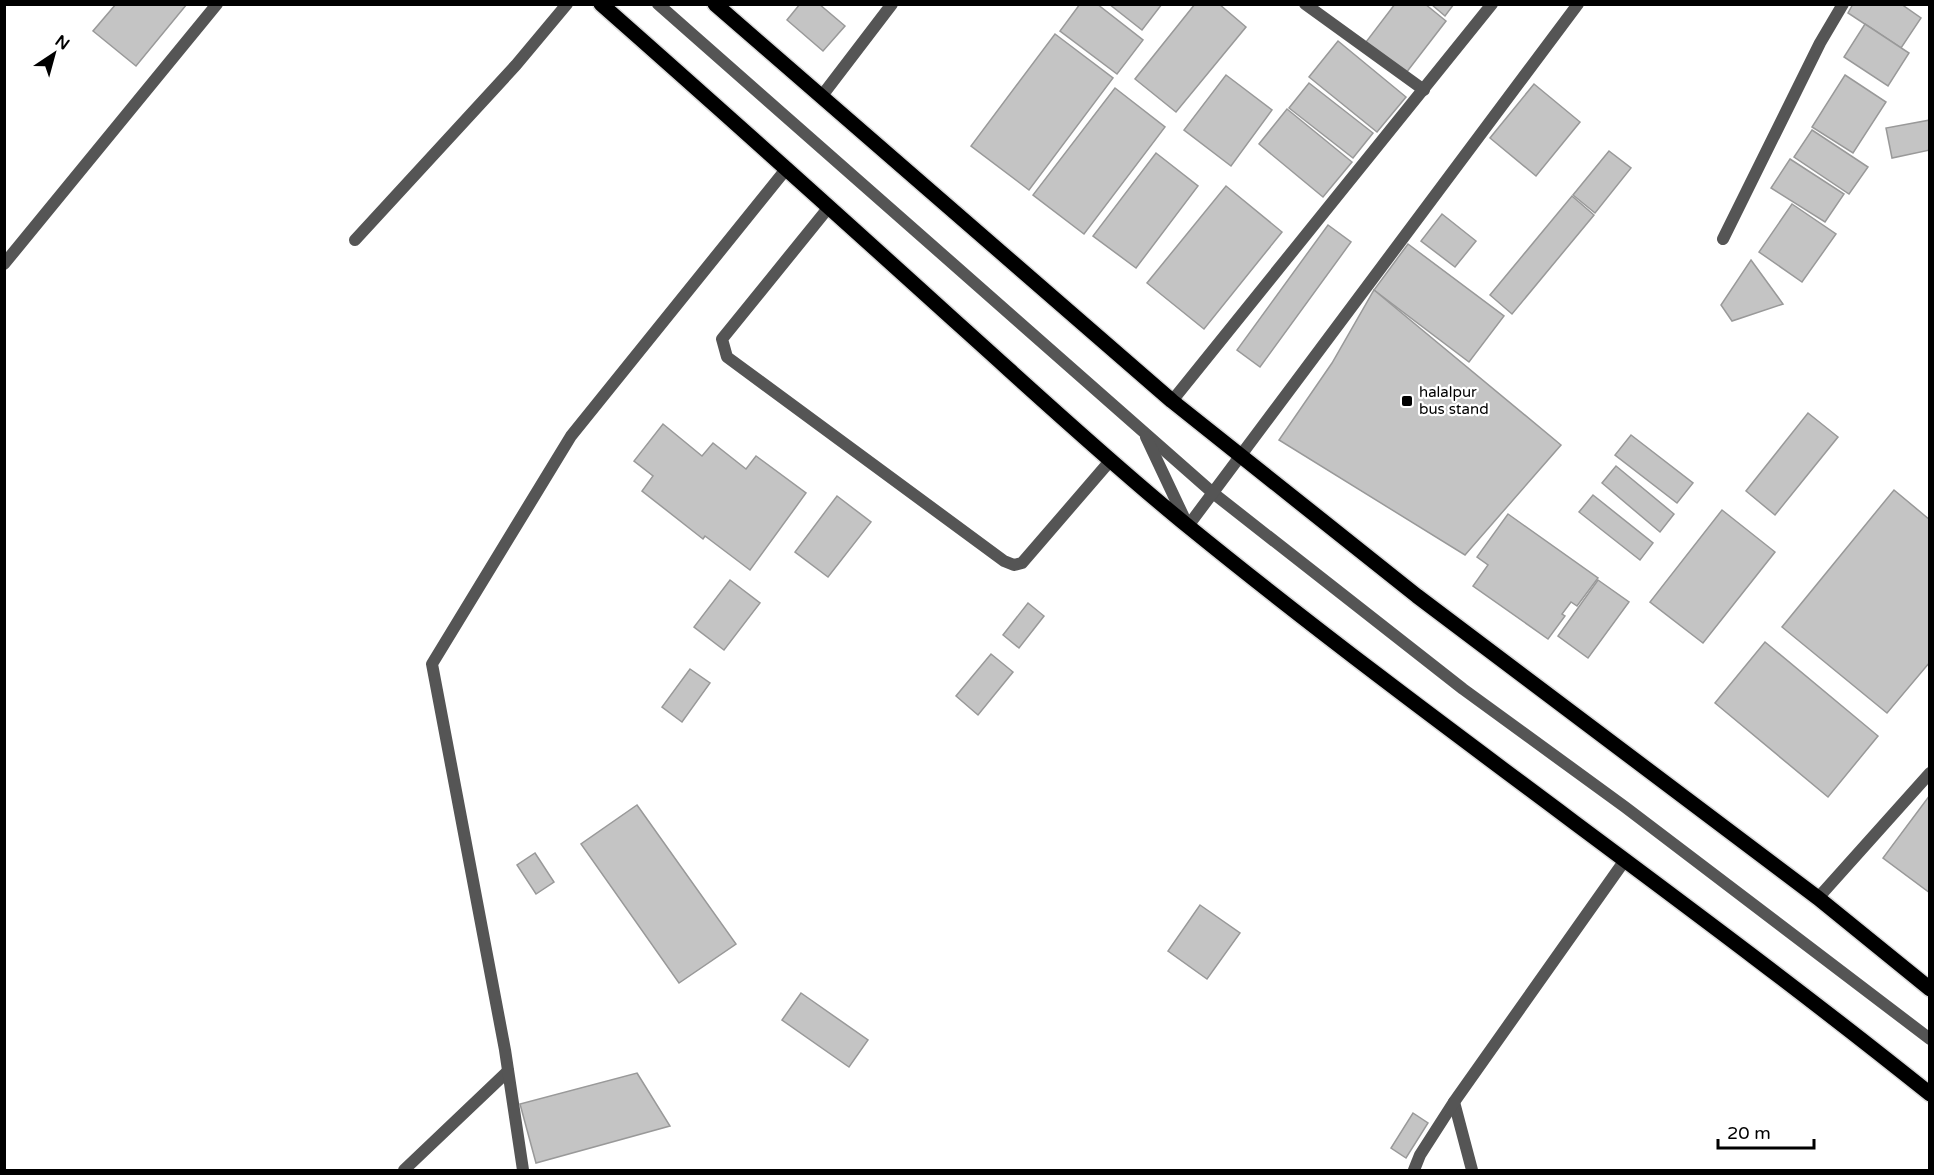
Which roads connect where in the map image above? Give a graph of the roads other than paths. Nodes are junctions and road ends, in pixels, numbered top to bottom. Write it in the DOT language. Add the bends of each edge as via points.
graph roads {
  1 [pos="216,4"];
  2 [pos="567,4"];
  3 [pos="601,4"];
  4 [pos="658,4"];
  5 [pos="715,4"];
  6 [pos="892,4"];
  7 [pos="1305,4"];
  8 [pos="1492,4"];
  9 [pos="1578,4"];
  10 [pos="1843,4"];
  11 [pos="1424,90"];
  12 [pos="822,97"];
  13 [pos="787,168"];
  14 [pos="829,207"];
  15 [pos="1723,239"];
  16 [pos="355,240"];
  17 [pos="4,264"];
  18 [pos="1172,401"];
  19 [pos="1144,433"];
  20 [pos="1242,454"];
  21 [pos="1110,461"];
  22 [pos="1213,493"];
  23 [pos="1188,526"];
  24 [pos="1929,773"];
  25 [pos="1625,860"];
  26 [pos="1818,898"];
  27 [pos="1929,989"];
  28 [pos="1929,1039"];
  29 [pos="508,1071"];
  30 [pos="1929,1094"];
  31 [pos="1454,1102"];
  32 [pos="404,1170"];
  33 [pos="523,1170"];
  34 [pos="1414,1170"];
  35 [pos="1472,1170"];
  1 -- 17 [label="street"];
  2 -- 16 [label="street" via="516,66"];
  3 -- 13 [label="main road"];
  4 -- 19 [label="street"];
  5 -- 12 [label="main road"];
  6 -- 12 [label="street"];
  7 -- 11 [label="street"];
  8 -- 11 [label="street"];
  9 -- 20 [label="street"];
  10 -- 15 [label="street"];
  11 -- 18 [label="street"];
  12 -- 18 [label="main road"];
  13 -- 14 [label="main road"];
  13 -- 29 [label="street" via="571,436 432,664"];
  14 -- 21 [label="main road"];
  14 -- 21 [label="street" via="722,339 727,357 1014,565 1022,563"];
  18 -- 20 [label="main road"];
  19 -- 22 [label="street"];
  19 -- 23 [label="street"];
  20 -- 22 [label="street"];
  20 -- 26 [label="main road" via="1417,596"];
  21 -- 23 [label="main road"];
  22 -- 23 [label="street"];
  22 -- 28 [label="street" via="1463,689"];
  23 -- 25 [label="main road" via="1395,690"];
  24 -- 26 [label="street"];
  25 -- 30 [label="main road"];
  25 -- 31 [label="street"];
  26 -- 27 [label="main road"];
  29 -- 32 [label="street"];
  29 -- 33 [label="street"];
  31 -- 34 [label="street"];
  31 -- 35 [label="street"];
}
